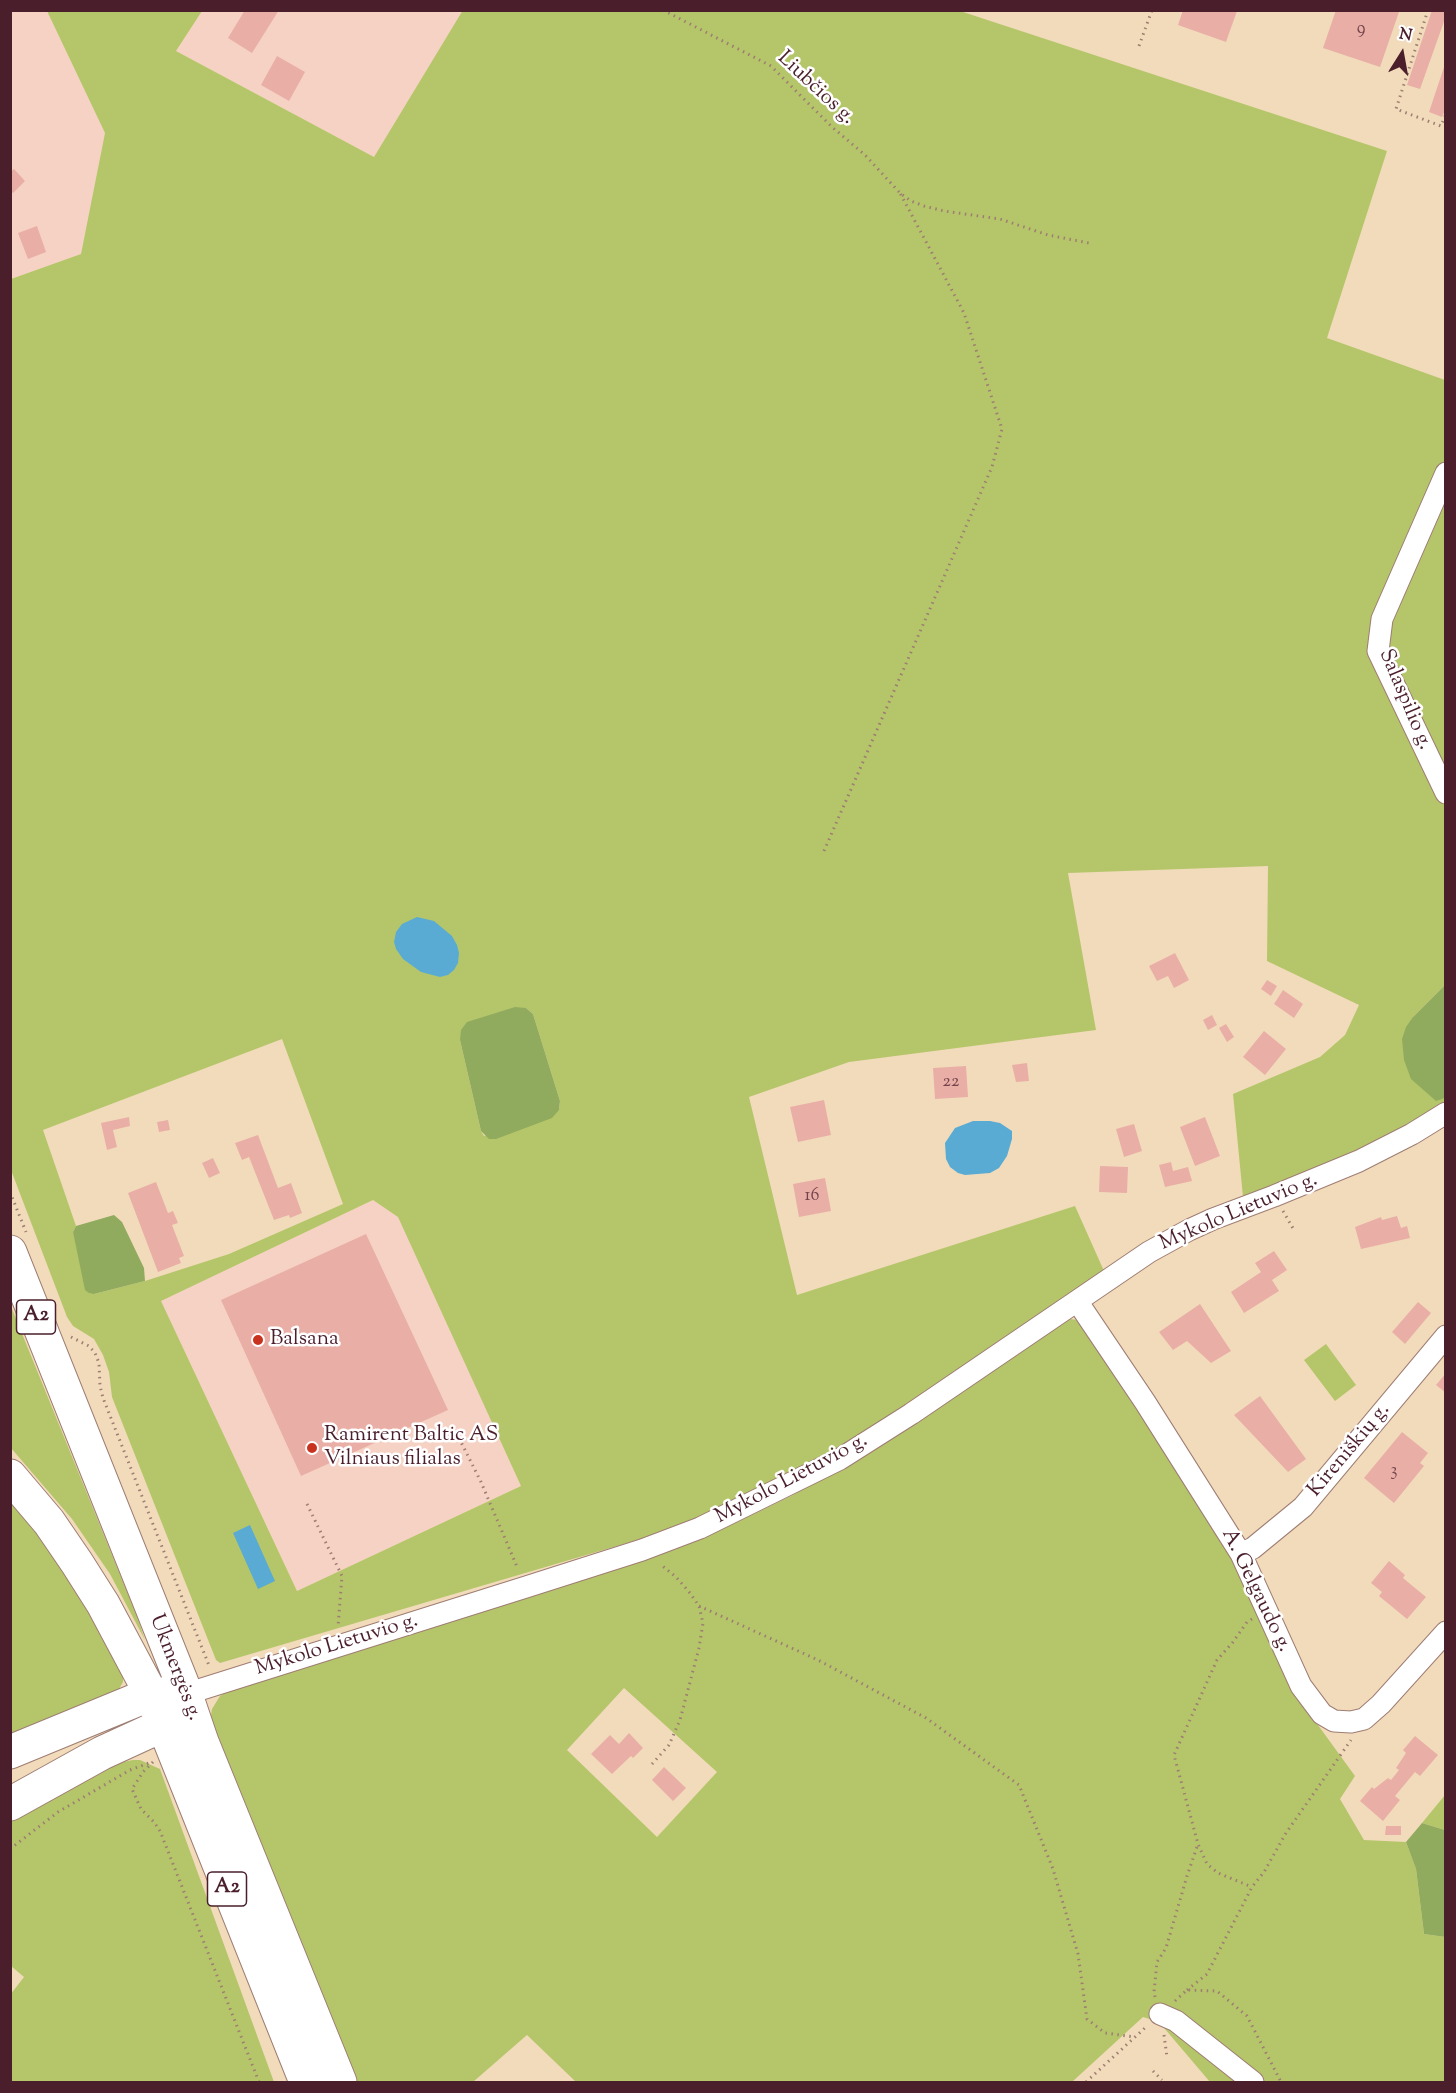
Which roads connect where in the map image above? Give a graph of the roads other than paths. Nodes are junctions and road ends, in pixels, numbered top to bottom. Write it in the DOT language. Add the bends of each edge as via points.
graph roads {
  1 [pos="1446,473"];
  2 [pos="1446,793"];
  3 [pos="1446,1113"];
  4 [pos="19,1244"];
  5 [pos="1077,1301"];
  6 [pos="1446,1335"];
  7 [pos="10,1476"];
  8 [pos="1241,1554"];
  9 [pos="1446,1632"];
  10 [pos="201,1689"];
  11 [pos="151,1694"];
  12 [pos="163,1725"];
  13 [pos="10,1752"];
  14 [pos="10,1804"];
  15 [pos="1160,2014"];
  16 [pos="306,2082"];
  17 [pos="340,2082"];
  18 [pos="1253,2082"];
  1 -- 2 [label="street, Salaspilio g." via="1382,619 1378,651"];
  3 -- 5 [label="street, Mykolo Lietuvio g." via="1359,1161 1189,1230"];
  4 -- 10 [label="highway, Ukmergės g. / A2"];
  5 -- 8 [label="street, A. Gelgaudo g."];
  5 -- 10 [label="street, Mykolo Lietuvio g." via="840,1459 700,1528 642,1550"];
  6 -- 8 [label="street, Kireniškių g." via="1303,1508"];
  7 -- 11 [label="highway, A2" via="77,1563"];
  8 -- 9 [label="street, A. Gelgaudo g." via="1309,1699 1334,1721 1364,1719"];
  10 -- 11 [label="highway"];
  10 -- 12 [label="highway"];
  10 -- 17 [label="highway, Ukmergės g. / A2" via="202,1742"];
  11 -- 12 [label="highway, Ukmergės g. / A2"];
  11 -- 13 [label="highway"];
  12 -- 14 [label="highway"];
  12 -- 16 [label="highway, Ukmergės g. / A2"];
  15 -- 18 [label="street" via="1176,2021"];
}
